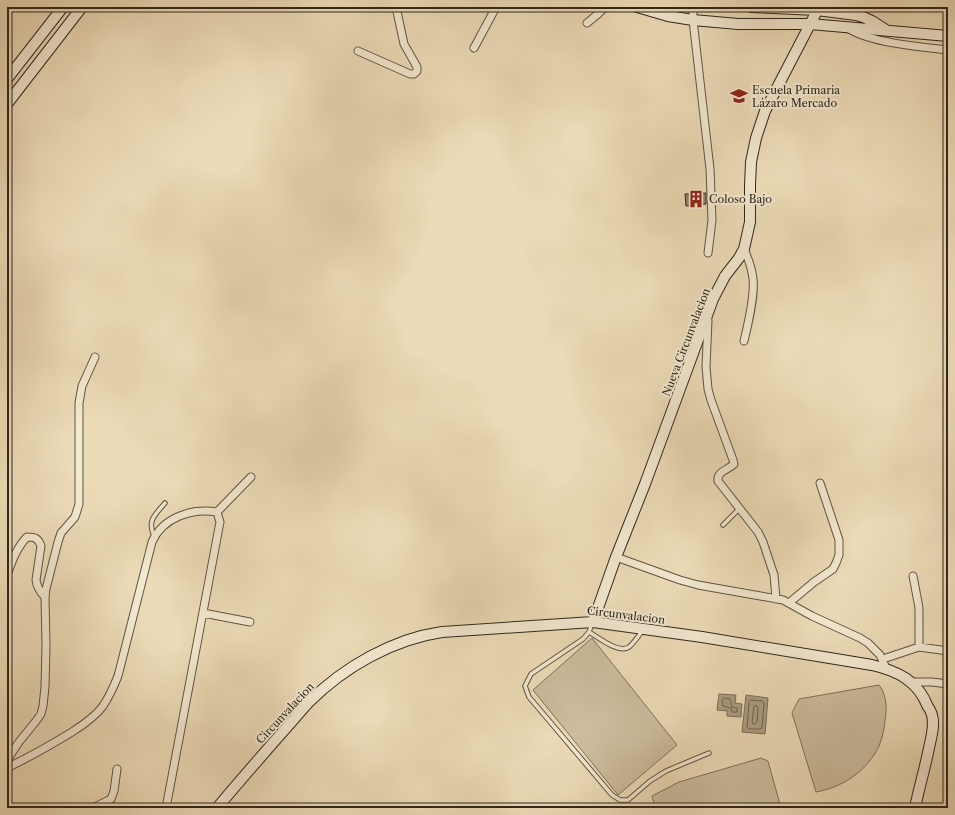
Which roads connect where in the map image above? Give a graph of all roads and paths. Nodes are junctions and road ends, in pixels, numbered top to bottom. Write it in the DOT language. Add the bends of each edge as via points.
graph roads {
  1 [pos="63,7"];
  2 [pos="82,7"];
  3 [pos="396,7"];
  4 [pos="496,7"];
  5 [pos="605,7"];
  6 [pos="637,7"];
  7 [pos="694,7"];
  8 [pos="751,7"];
  9 [pos="818,9"];
  10 [pos="693,20"];
  11 [pos="587,23"];
  12 [pos="810,24"];
  13 [pos="847,28"];
  14 [pos="44,30"];
  15 [pos="886,30"];
  16 [pos="948,36"];
  17 [pos="57,40"];
  18 [pos="474,48"];
  19 [pos="948,50"];
  20 [pos="358,51"];
  21 [pos="7,79"];
  22 [pos="7,104"];
  23 [pos="744,249"];
  24 [pos="708,253"];
  25 [pos="708,315"];
  26 [pos="744,342"];
  27 [pos="95,357"];
  28 [pos="251,477"];
  29 [pos="820,483"];
  30 [pos="165,503"];
  31 [pos="739,509"];
  32 [pos="218,512"];
  33 [pos="723,525"];
  34 [pos="154,536"];
  35 [pos="616,557"];
  36 [pos="7,575"];
  37 [pos="913,576"];
  38 [pos="45,597"];
  39 [pos="776,599"];
  40 [pos="789,603"];
  41 [pos="203,613"];
  42 [pos="250,622"];
  43 [pos="593,622"];
  44 [pos="643,629"];
  45 [pos="589,632"];
  46 [pos="919,648"];
  47 [pos="948,651"];
  48 [pos="884,664"];
  49 [pos="911,682"];
  50 [pos="948,684"];
  51 [pos="709,754"];
  52 [pos="7,762"];
  53 [pos="7,768"];
  54 [pos="117,769"];
  55 [pos="93,808"];
  56 [pos="166,808"];
  57 [pos="217,808"];
  58 [pos="915,808"];
  1 -- 14 [label="street"];
  2 -- 17 [label="street"];
  3 -- 20 [label="street" via="404,44 417,71 410,74"];
  4 -- 18 [label="street"];
  5 -- 11 [label="street"];
  6 -- 10 [label="street"];
  7 -- 10 [label="street"];
  8 -- 9 [label="street"];
  9 -- 12 [label="street, Nueva Circunvalacion"];
  9 -- 15 [label="street" via="863,17"];
  10 -- 12 [label="street" via="738,24"];
  10 -- 24 [label="street" via="710,169 712,220"];
  12 -- 13 [label="street"];
  12 -- 23 [label="street, Nueva Circunvalacion" via="766,111 756,138 751,162 750,222"];
  13 -- 15 [label="street"];
  13 -- 19 [label="street" via="882,40"];
  14 -- 17 [label="street"];
  14 -- 21 [label="street"];
  15 -- 16 [label="street"];
  17 -- 22 [label="street"];
  23 -- 25 [label="street, Nueva Circunvalacion" via="719,287"];
  23 -- 26 [label="street" via="753,279"];
  25 -- 31 [label="street" via="708,390 734,464 721,473 718,481"];
  25 -- 35 [label="street, Nueva Circunvalacion"];
  27 -- 38 [label="street" via="82,386 79,403 79,504 76,517 61,533"];
  28 -- 32 [label="street"];
  29 -- 40 [label="street" via="839,540 839,555 832,569"];
  30 -- 34 [label="lane" via="151,522"];
  31 -- 33 [label="lane"];
  31 -- 39 [label="street" via="763,542 774,575"];
  32 -- 34 [label="street" via="181,515 161,527"];
  32 -- 41 [label="street" via="220,522"];
  34 -- 53 [label="street" via="118,676 102,707 83,725"];
  35 -- 39 [label="street" via="698,585"];
  35 -- 43 [label="street, Nueva Circunvalacion"];
  36 -- 38 [label="street" via="22,542 27,537 34,537 41,546 37,586"];
  37 -- 46 [label="street" via="919,608"];
  38 -- 52 [label="street" via="43,706 41,714"];
  39 -- 40 [label="street"];
  40 -- 48 [label="street" via="868,643 876,650"];
  41 -- 42 [label="street"];
  41 -- 56 [label="street"];
  43 -- 44 [label="street, Circunvalacion"];
  43 -- 45 [label="lane"];
  43 -- 57 [label="street, Circunvalacion" via="426,635 379,652 354,665 310,702"];
  44 -- 45 [label="lane" via="630,647 624,649 617,648"];
  44 -- 48 [label="street, Circunvalacion" via="872,665"];
  45 -- 51 [label="lane" via="583,640 531,674 526,686 529,697 612,795 620,800 628,800 666,771"];
  46 -- 47 [label="street"];
  46 -- 48 [label="street"];
  48 -- 49 [label="street, Circunvalacion"];
  49 -- 50 [label="street"];
  49 -- 58 [label="street, Circunvalacion" via="926,701 932,716 933,732"];
  54 -- 55 [label="street" via="111,799"];
}
